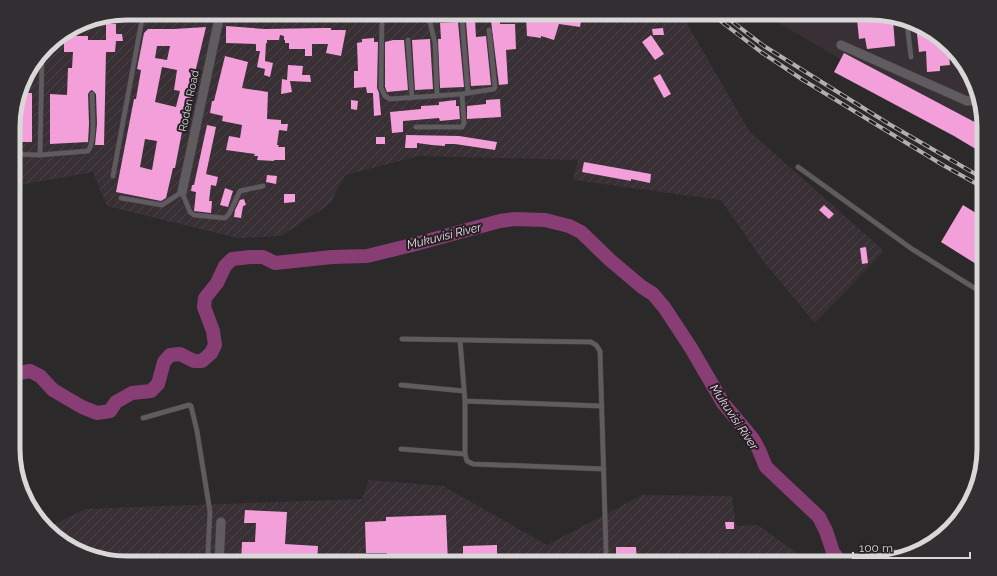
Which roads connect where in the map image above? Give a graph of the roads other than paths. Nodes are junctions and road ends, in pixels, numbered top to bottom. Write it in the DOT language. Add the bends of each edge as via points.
graph roads {
  1 [pos="140,20"];
  2 [pos="219,20"];
  3 [pos="382,20"];
  4 [pos="429,20"];
  5 [pos="462,20"];
  6 [pos="907,27"];
  7 [pos="490,30"];
  8 [pos="408,40"];
  9 [pos="841,45"];
  10 [pos="911,57"];
  11 [pos="42,62"];
  12 [pos="468,93"];
  13 [pos="92,94"];
  14 [pos="462,94"];
  15 [pos="437,96"];
  16 [pos="412,98"];
  17 [pos="973,100"];
  18 [pos="416,127"];
  19 [pos="20,154"];
  20 [pos="40,155"];
  21 [pos="798,168"];
  22 [pos="113,176"];
  23 [pos="264,186"];
  24 [pos="182,192"];
  25 [pos="121,198"];
  26 [pos="977,290"];
  27 [pos="402,340"];
  28 [pos="460,340"];
  29 [pos="401,385"];
  30 [pos="464,391"];
  31 [pos="465,401"];
  32 [pos="602,406"];
  33 [pos="143,418"];
  34 [pos="401,449"];
  35 [pos="465,454"];
  36 [pos="604,469"];
  37 [pos="221,522"];
  38 [pos="208,556"];
  39 [pos="219,556"];
  40 [pos="605,556"];
  1 -- 22 [label="lane"];
  2 -- 24 [label="street, Roden Road"];
  3 -- 16 [label="lane" via="382,88 385,96 390,99"];
  4 -- 15 [label="lane" via="435,43"];
  5 -- 12 [label="lane"];
  6 -- 10 [label="lane"];
  7 -- 12 [label="lane" via="495,87 492,90"];
  8 -- 16 [label="lane"];
  9 -- 17 [label="street" via="967,100"];
  11 -- 20 [label="lane"];
  12 -- 14 [label="lane"];
  13 -- 20 [label="lane" via="91,148 88,151"];
  14 -- 15 [label="lane"];
  14 -- 18 [label="lane" via="462,127"];
  15 -- 16 [label="lane"];
  19 -- 20 [label="lane"];
  21 -- 26 [label="lane" via="912,249"];
  23 -- 24 [label="lane" via="240,191 225,218 194,215 190,212"];
  24 -- 25 [label="lane" via="162,205"];
  27 -- 28 [label="lane"];
  28 -- 30 [label="lane"];
  28 -- 32 [label="lane" via="591,342 600,351"];
  29 -- 30 [label="lane"];
  30 -- 31 [label="lane"];
  31 -- 32 [label="lane"];
  31 -- 35 [label="lane"];
  32 -- 36 [label="lane"];
  33 -- 38 [label="lane" via="191,406 210,512"];
  34 -- 35 [label="lane"];
  35 -- 36 [label="lane" via="467,461 473,464"];
  36 -- 40 [label="lane"];
  37 -- 39 [label="street"];
}
